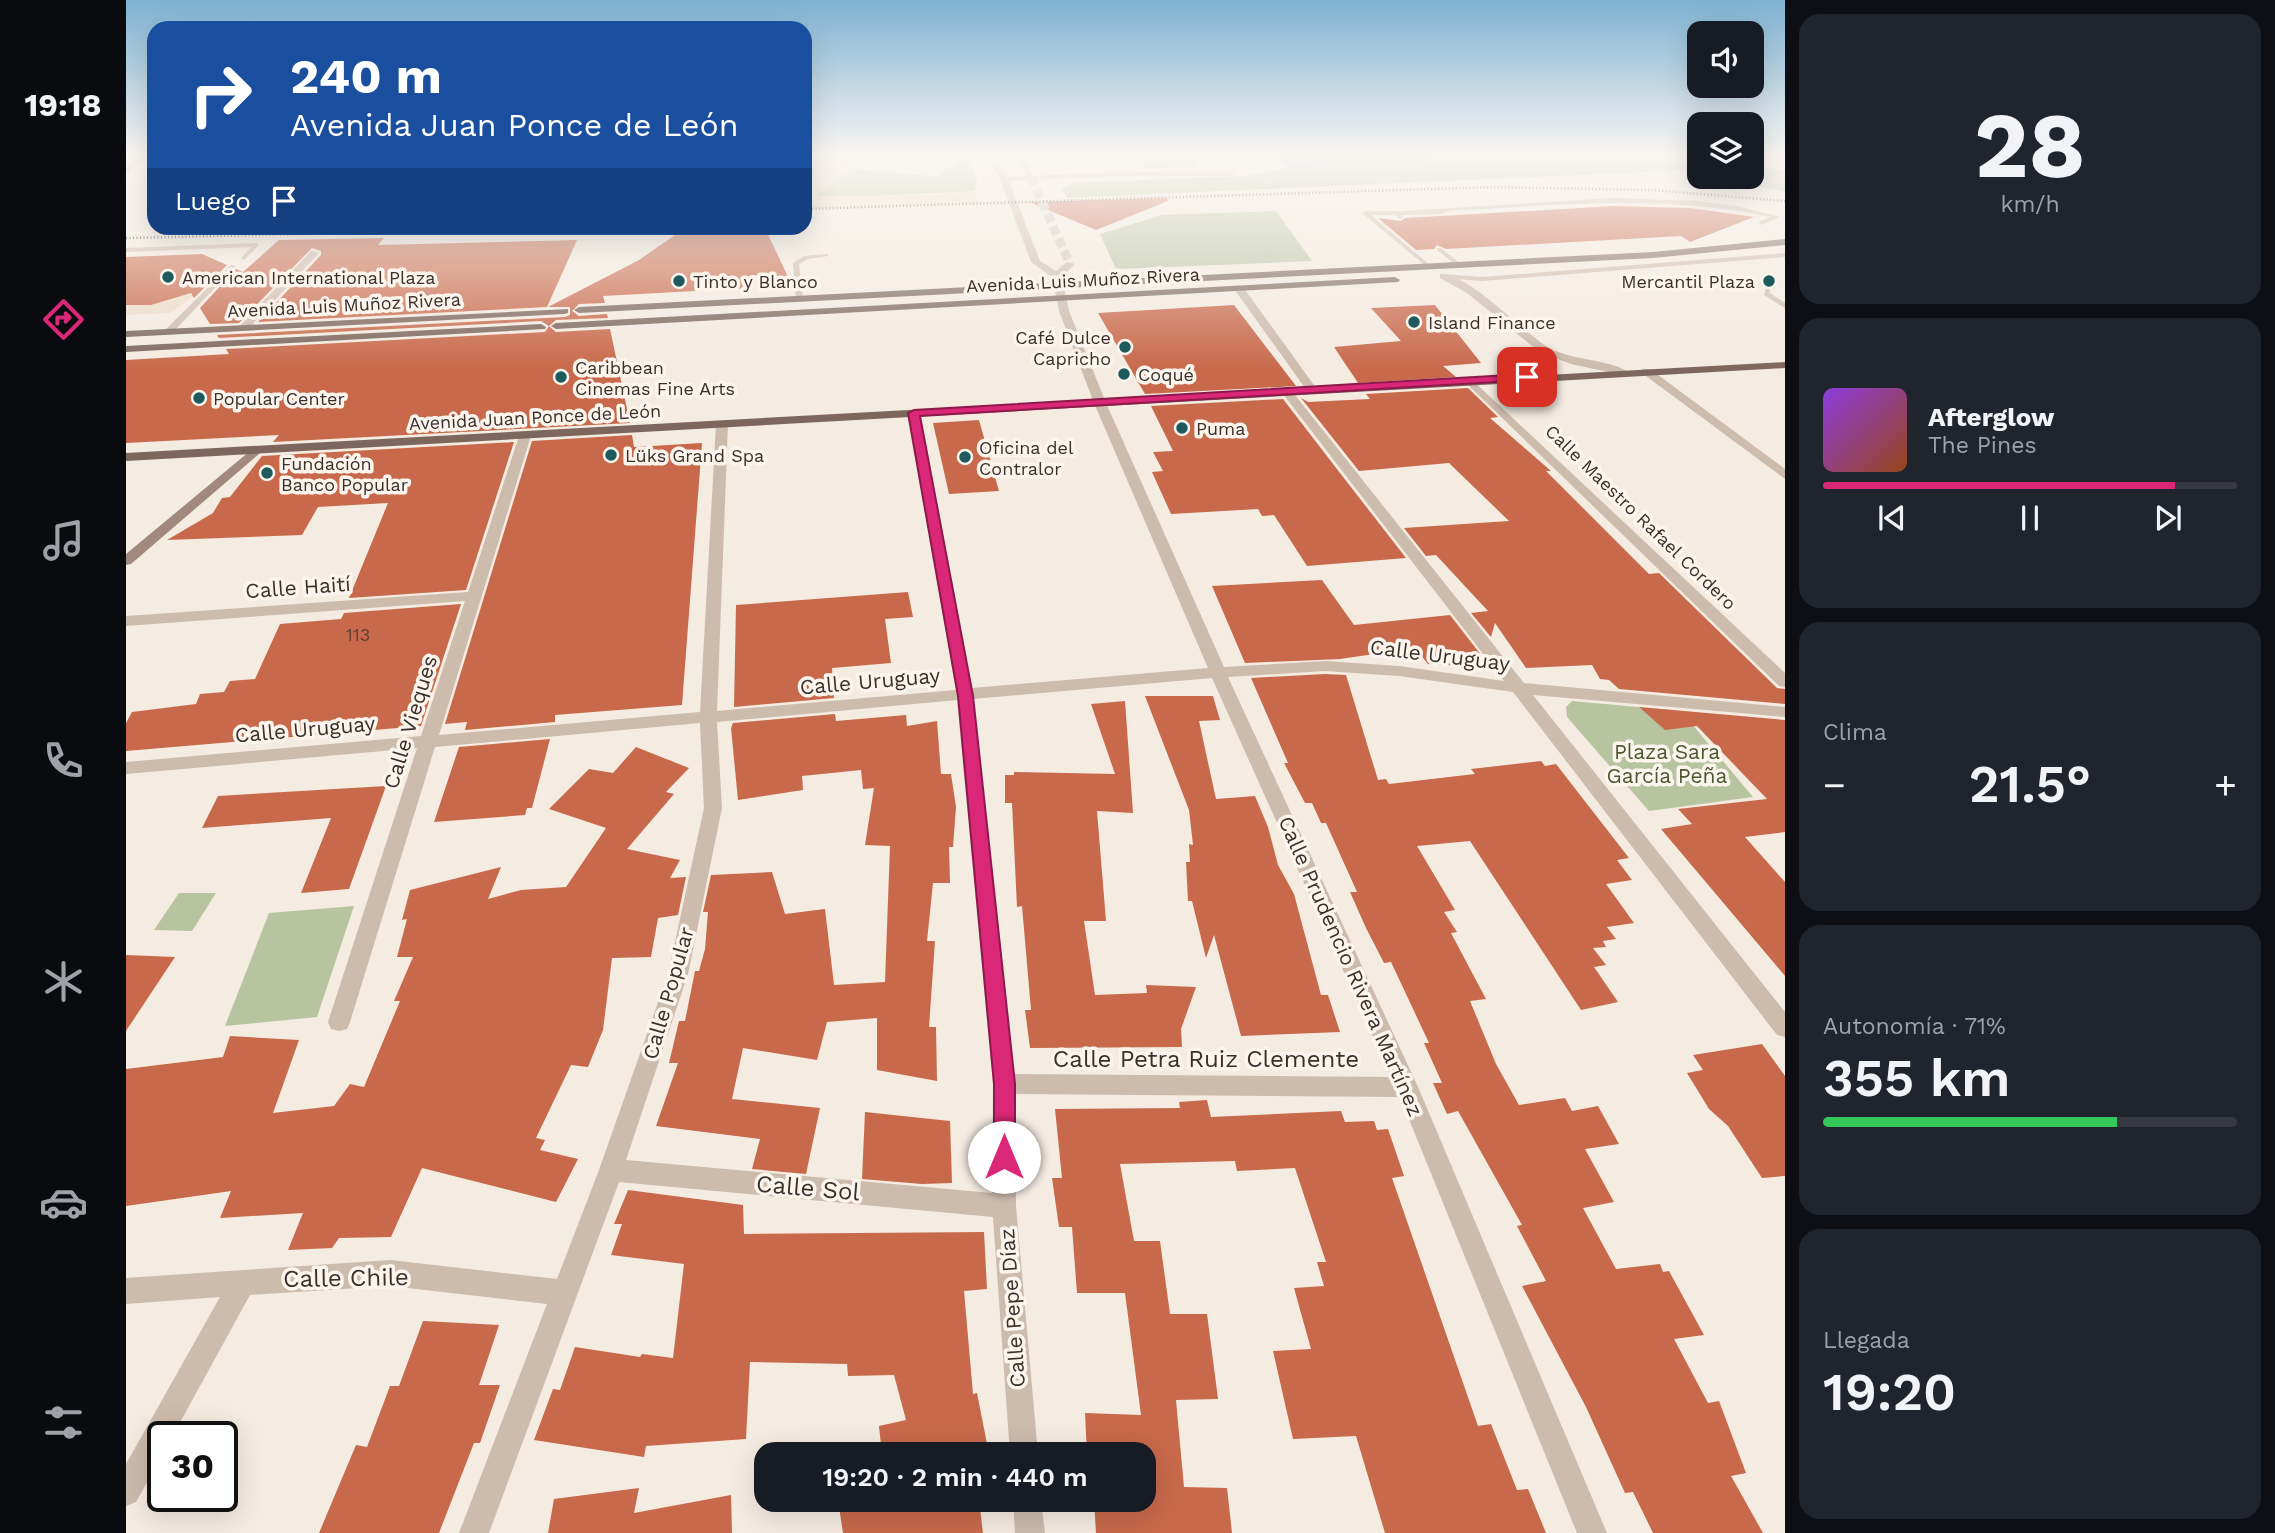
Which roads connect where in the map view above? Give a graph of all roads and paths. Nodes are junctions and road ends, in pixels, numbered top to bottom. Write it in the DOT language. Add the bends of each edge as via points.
graph roads {
  1 [pos="1022,227"];
  2 [pos="1381,227"];
  3 [pos="1785,242"];
  4 [pos="1439,249"];
  5 [pos="126,250"];
  6 [pos="314,253"];
  7 [pos="826,255"];
  8 [pos="1785,255"];
  9 [pos="244,258"];
  10 [pos="1602,260"];
  11 [pos="1070,264"];
  12 [pos="1459,265"];
  13 [pos="233,266"];
  14 [pos="1427,266"];
  15 [pos="1443,276"];
  16 [pos="1057,281"];
  17 [pos="1239,289"];
  18 [pos="1768,289"];
  19 [pos="799,299"];
  20 [pos="1060,299"];
  21 [pos="1785,306"];
  22 [pos="579,310"];
  23 [pos="564,311"];
  24 [pos="556,326"];
  25 [pos="541,327"];
  26 [pos="243,328"];
  27 [pos="168,332"];
  28 [pos="126,334"];
  29 [pos="126,349"];
  30 [pos="1543,349"];
  31 [pos="1785,365"];
  32 [pos="1646,371"];
  33 [pos="1622,372"];
  34 [pos="1527,377"];
  35 [pos="1470,381"];
  36 [pos="1312,390"];
  37 [pos="1287,392"];
  38 [pos="1100,403"];
  39 [pos="914,413"];
  40 [pos="722,424"];
  41 [pos="525,436"];
  42 [pos="256,450"];
  43 [pos="126,457"];
  44 [pos="1785,475"];
  45 [pos="126,561"];
  46 [pos="473,596"];
  47 [pos="126,621"];
  48 [pos="1217,672"];
  49 [pos="1785,682"];
  50 [pos="1520,688"];
  51 [pos="965,696"];
  52 [pos="1785,712"];
  53 [pos="708,716"];
  54 [pos="430,740"];
  55 [pos="126,768"];
  56 [pos="339,1022"];
  57 [pos="1785,1028"];
  58 [pos="1004,1084"];
  59 [pos="1407,1087"];
  60 [pos="611,1170"];
  61 [pos="1004,1206"];
  62 [pos="244,1281"];
  63 [pos="126,1291"];
  64 [pos="565,1293"];
  65 [pos="1023,1442"];
  66 [pos="126,1492"];
  67 [pos="1028,1512"];
  68 [pos="474,1533"];
  69 [pos="1030,1533"];
  70 [pos="1592,1533"];
  1 -- 16 [label="street" via="1036,262"];
  2 -- 14 [label="lane"];
  3 -- 10 [label="main road, Avenida Luis Muñoz Rivera"];
  4 -- 12 [label="lane"];
  5 -- 9 [label="lane" via="256,245"];
  6 -- 26 [label="street"];
  7 -- 19 [label="lane" via="796,263"];
  8 -- 15 [label="lane" via="1482,279"];
  10 -- 12 [label="main road, Avenida Luis Muñoz Rivera"];
  10 -- 15 [label="main road, Avenida Luis Muñoz Rivera"];
  11 -- 16 [label="street"];
  12 -- 14 [label="main road, Avenida Luis Muñoz Rivera"];
  13 -- 27 [label="lane"];
  14 -- 16 [label="main road, Avenida Luis Muñoz Rivera"];
  15 -- 17 [label="main road, Avenida Luis Muñoz Rivera"];
  15 -- 30 [label="street" via="1471,291"];
  16 -- 19 [label="main road, Avenida Luis Muñoz Rivera"];
  16 -- 20 [label="street, Calle Prudencio Rivera Martínez"];
  17 -- 20 [label="main road, Avenida Luis Muñoz Rivera"];
  17 -- 36 [label="street"];
  18 -- 21 [label="lane" via="1766,295"];
  19 -- 22 [label="main road, Avenida Luis Muñoz Rivera"];
  20 -- 24 [label="main road, Avenida Luis Muñoz Rivera"];
  20 -- 38 [label="street, Calle Prudencio Rivera Martínez"];
  23 -- 26 [label="main road, Avenida Luis Muñoz Rivera"];
  25 -- 29 [label="main road, Avenida Luis Muñoz Rivera"];
  26 -- 27 [label="main road, Avenida Luis Muñoz Rivera"];
  27 -- 28 [label="main road, Avenida Luis Muñoz Rivera"];
  30 -- 33 [label="street" via="1575,362"];
  30 -- 34 [label="street" via="1540,363"];
  31 -- 32 [label="main road, Avenida Juan Ponce de León"];
  32 -- 33 [label="main road, Avenida Juan Ponce de León"];
  32 -- 44 [label="street"];
  33 -- 34 [label="main road, Avenida Juan Ponce de León"];
  34 -- 35 [label="main road, Avenida Juan Ponce de León"];
  35 -- 36 [label="main road, Avenida Juan Ponce de León"];
  35 -- 49 [label="street, Calle Maestro Rafael Cordero"];
  36 -- 37 [label="main road, Avenida Juan Ponce de León"];
  37 -- 38 [label="main road, Avenida Juan Ponce de León"];
  37 -- 50 [label="street"];
  38 -- 39 [label="main road, Avenida Juan Ponce de León"];
  38 -- 48 [label="street, Calle Prudencio Rivera Martínez"];
  39 -- 40 [label="main road, Avenida Juan Ponce de León"];
  39 -- 51 [label="street, Calle Pepe Díaz"];
  40 -- 41 [label="main road, Avenida Juan Ponce de León"];
  40 -- 53 [label="street, Calle Popular"];
  41 -- 42 [label="main road, Avenida Juan Ponce de León"];
  41 -- 46 [label="street, Calle Vieques"];
  42 -- 43 [label="main road, Avenida Juan Ponce de León"];
  42 -- 45 [label="street"];
  46 -- 47 [label="street, Calle Haití"];
  46 -- 54 [label="street, Calle Vieques"];
  48 -- 50 [label="street, Calle Uruguay" via="1325,666"];
  48 -- 51 [label="street, Calle Uruguay"];
  48 -- 59 [label="street, Calle Prudencio Rivera Martínez"];
  50 -- 52 [label="street, Calle Uruguay"];
  50 -- 57 [label="street"];
  51 -- 53 [label="street, Calle Uruguay"];
  51 -- 58 [label="street, Calle Pepe Díaz"];
  53 -- 54 [label="street, Calle Uruguay"];
  53 -- 60 [label="street, Calle Popular" via="713,808 681,961"];
  54 -- 55 [label="street, Calle Uruguay"];
  54 -- 56 [label="street, Calle Vieques"];
  58 -- 59 [label="street, Calle Petra Ruiz Clemente"];
  58 -- 61 [label="street, Calle Pepe Díaz"];
  59 -- 70 [label="street, Calle Prudencio Rivera Martínez"];
  60 -- 61 [label="street, Calle Sol"];
  60 -- 64 [label="street, Calle Popular"];
  61 -- 65 [label="street, Calle Pepe Díaz"];
  62 -- 63 [label="street, Calle Chile"];
  62 -- 64 [label="street, Calle Chile" via="390,1273"];
  62 -- 66 [label="street"];
  64 -- 68 [label="street, Calle Popular"];
  67 -- 69 [label="street"];
}
